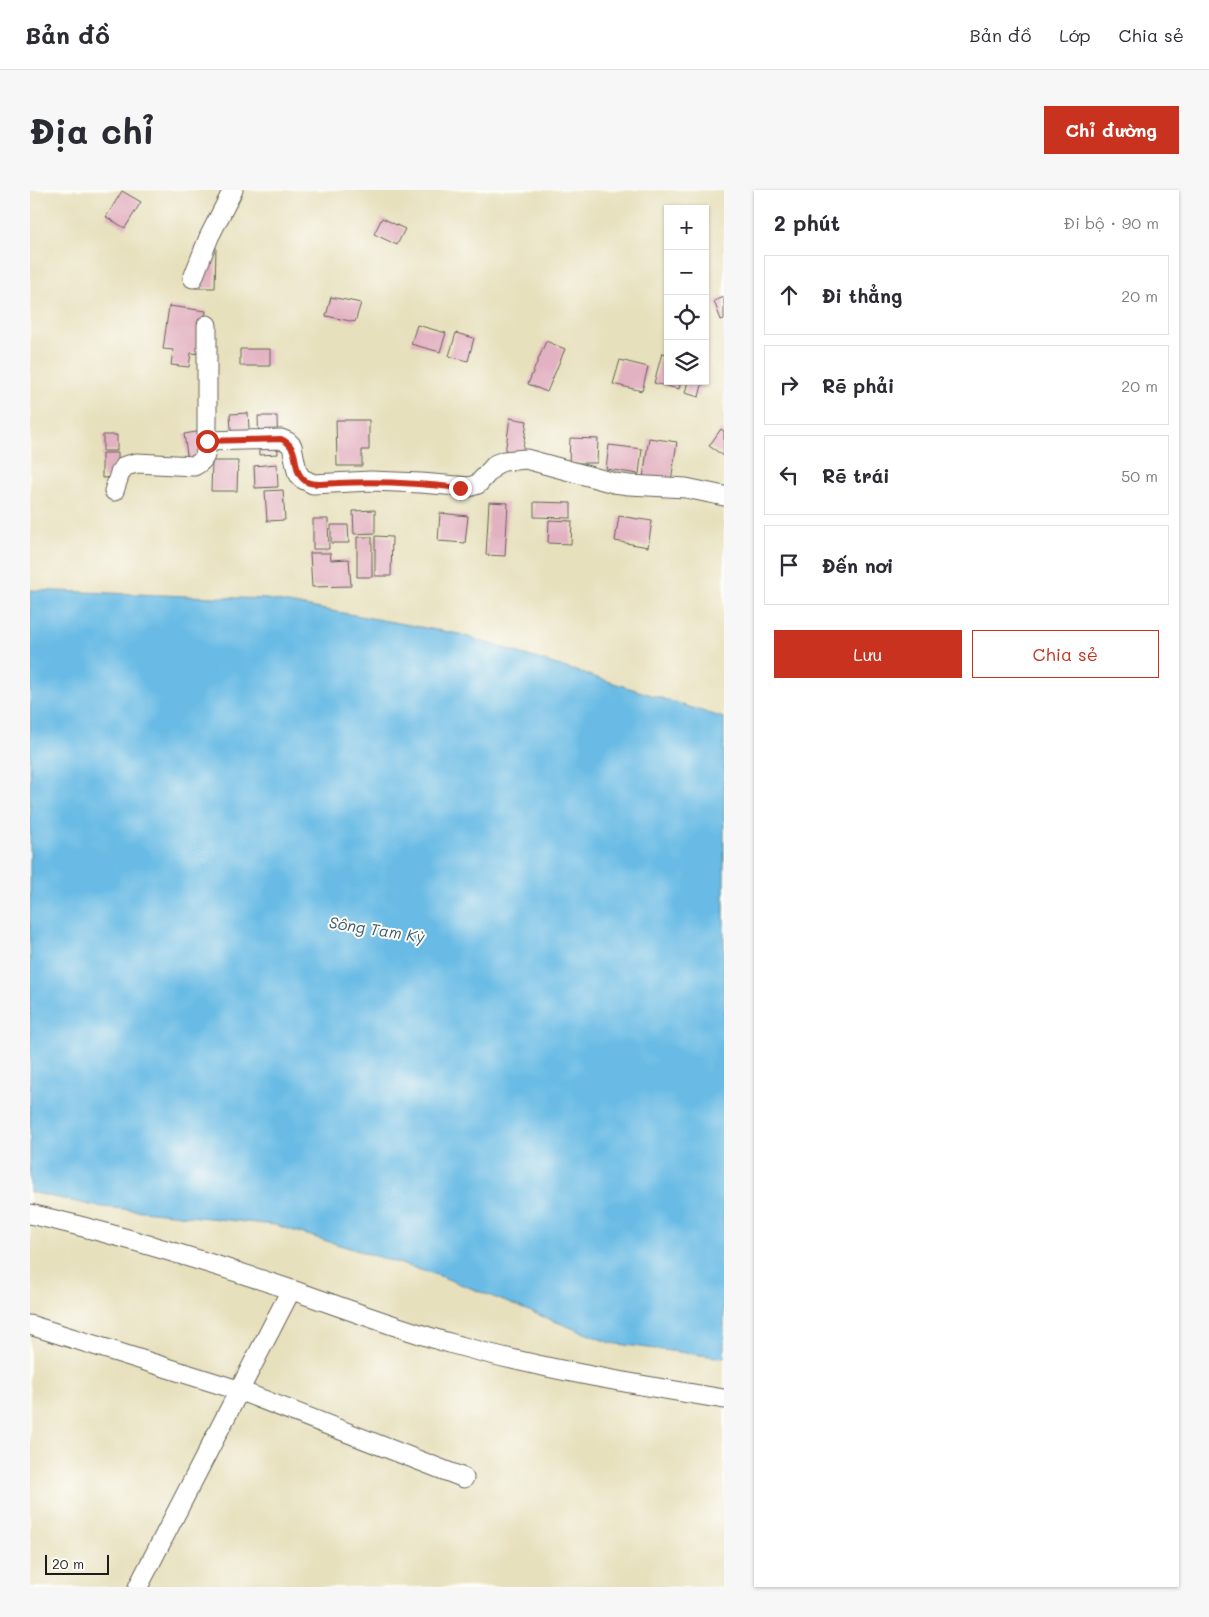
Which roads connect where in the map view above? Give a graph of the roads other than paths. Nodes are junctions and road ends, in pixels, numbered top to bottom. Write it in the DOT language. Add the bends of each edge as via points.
graph roads {
  1 [pos="233,190"];
  2 [pos="193,278"];
  3 [pos="207,325"];
  4 [pos="207,441"];
  5 [pos="114,491"];
  6 [pos="724,496"];
  7 [pos="30,1214"];
  8 [pos="291,1290"];
  9 [pos="30,1326"];
  10 [pos="238,1390"];
  11 [pos="724,1399"];
  12 [pos="464,1478"];
  13 [pos="138,1587"];
  1 -- 2 [label="street"];
  3 -- 4 [label="street"];
  4 -- 5 [label="street" via="202,462 194,466 137,463 125,466"];
  4 -- 6 [label="street" via="281,439 292,446 301,478 313,484 371,481 469,487 478,484 496,464 526,459 614,483 686,488"];
  7 -- 8 [label="street" via="124,1237"];
  8 -- 10 [label="street"];
  8 -- 11 [label="street" via="472,1349 547,1367"];
  9 -- 10 [label="street"];
  10 -- 12 [label="street"];
  10 -- 13 [label="street"];
}
